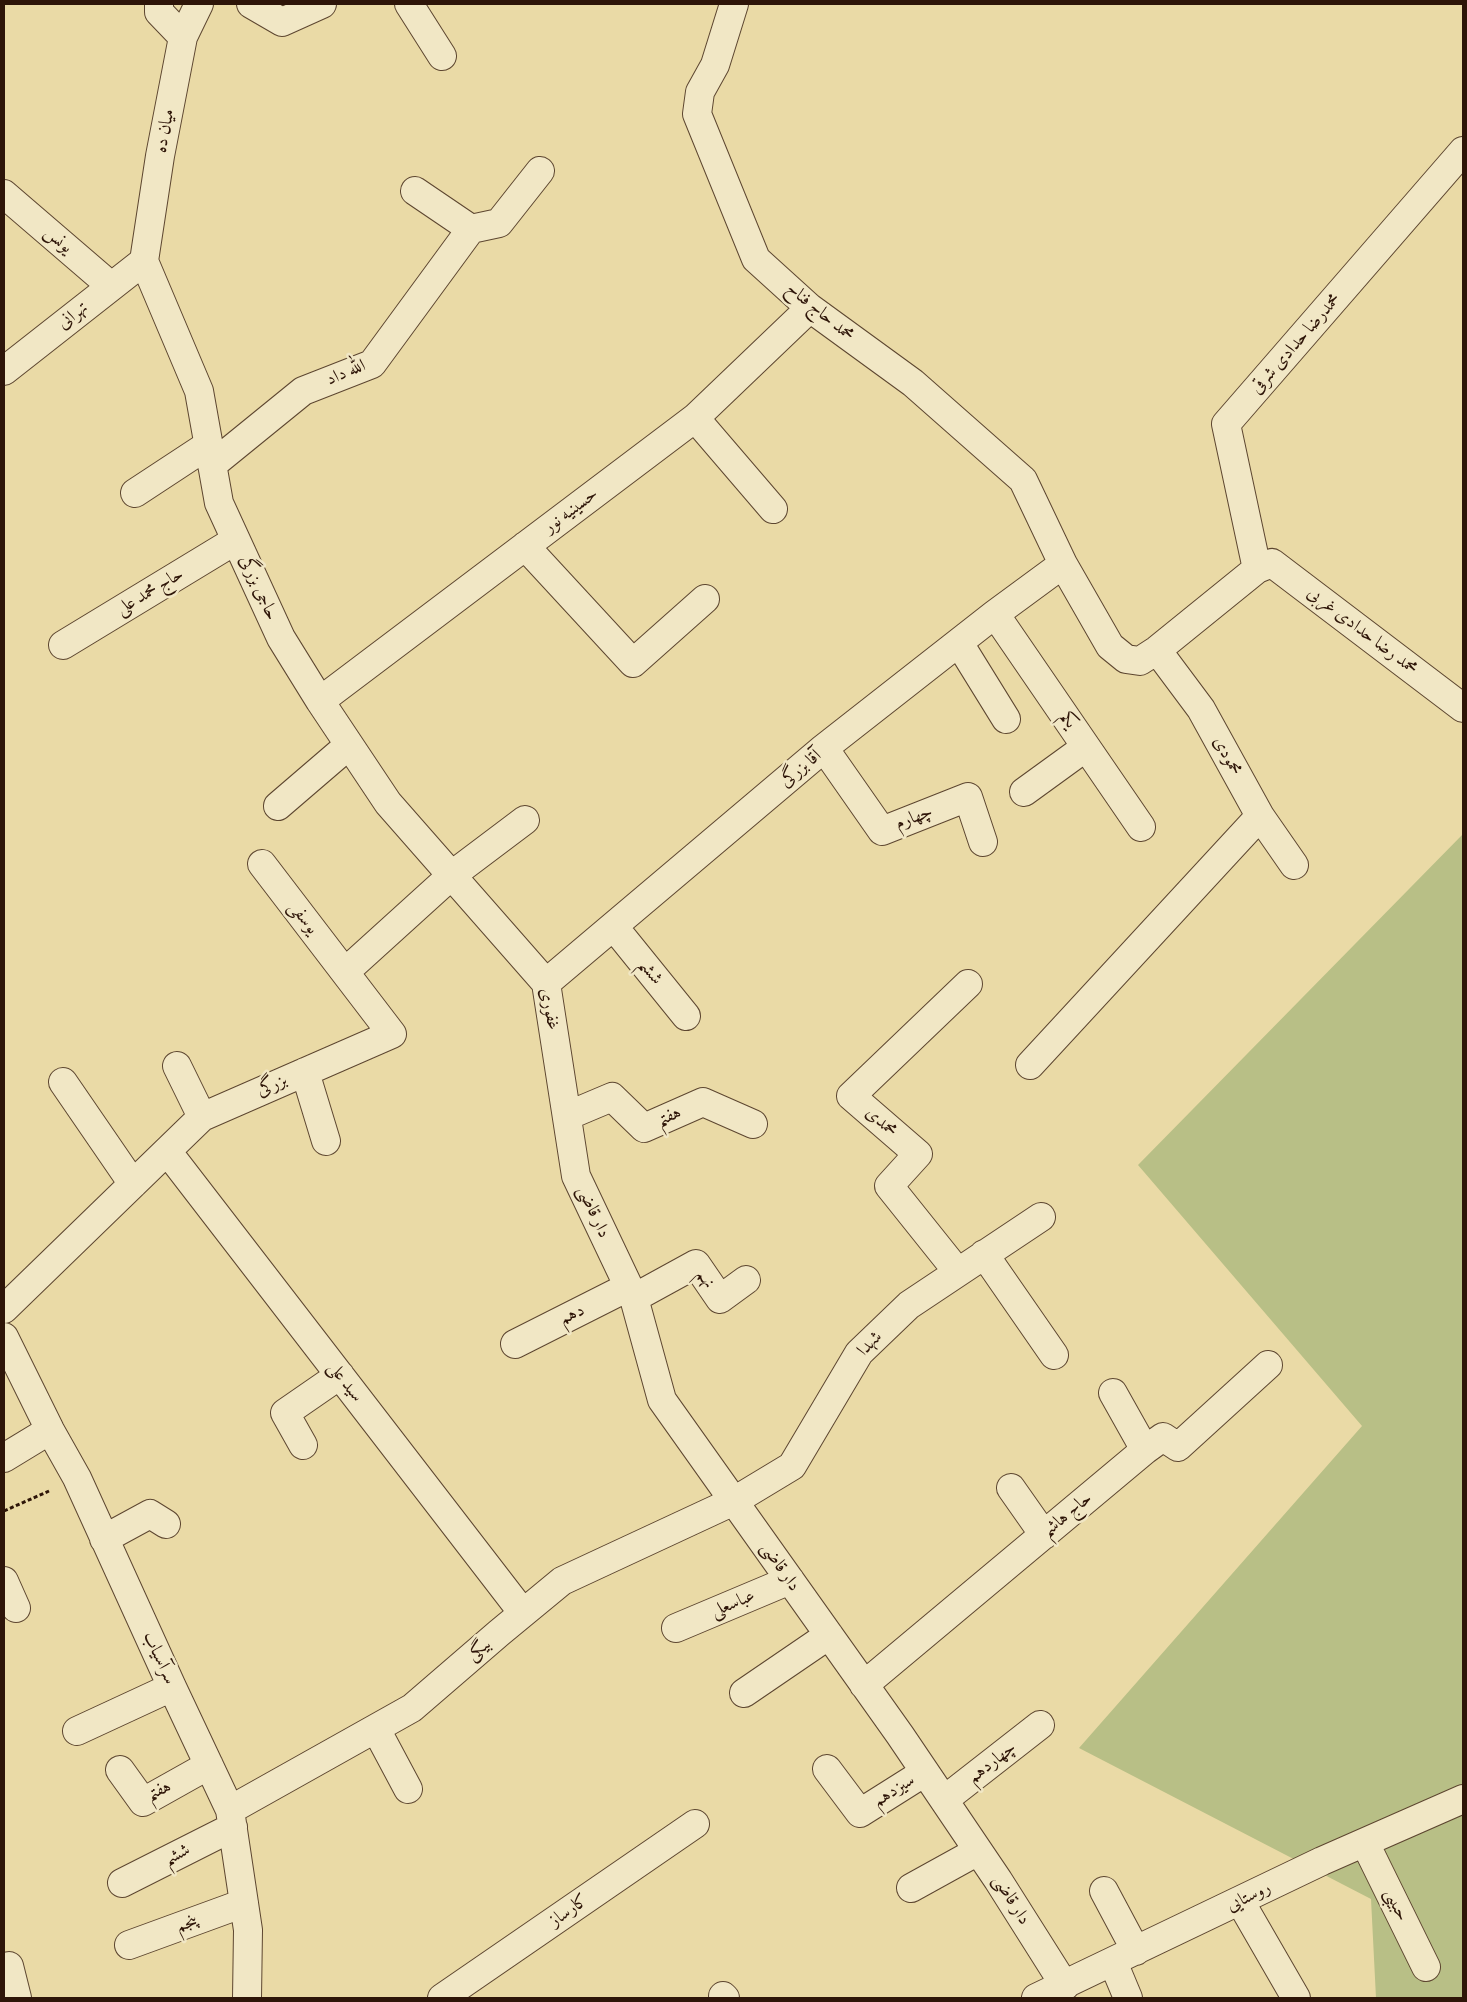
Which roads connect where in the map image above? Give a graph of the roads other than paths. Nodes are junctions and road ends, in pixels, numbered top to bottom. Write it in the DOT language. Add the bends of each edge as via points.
graph roads {
  1 [pos="160,4"];
  2 [pos="198,4"];
  3 [pos="252,4"];
  4 [pos="322,4"];
  5 [pos="410,4"];
  6 [pos="734,4"];
  7 [pos="183,37"];
  8 [pos="442,56"];
  9 [pos="1463,151"];
  10 [pos="540,171"];
  11 [pos="415,192"];
  12 [pos="4,194"];
  13 [pos="471,229"];
  14 [pos="144,261"];
  15 [pos="111,286"];
  16 [pos="810,308"];
  17 [pos="4,371"];
  18 [pos="694,418"];
  19 [pos="210,455"];
  20 [pos="135,493"];
  21 [pos="773,509"];
  22 [pos="236,540"];
  23 [pos="525,546"];
  24 [pos="1063,564"];
  25 [pos="1264,566"];
  26 [pos="705,599"];
  27 [pos="995,614"];
  28 [pos="959,643"];
  29 [pos="64,645"];
  30 [pos="1157,650"];
  31 [pos="1459,698"];
  32 [pos="320,701"];
  33 [pos="1006,719"];
  34 [pos="349,745"];
  35 [pos="1086,747"];
  36 [pos="824,748"];
  37 [pos="1024,792"];
  38 [pos="278,806"];
  39 [pos="1260,816"];
  40 [pos="525,820"];
  41 [pos="1141,827"];
  42 [pos="983,842"];
  43 [pos="262,864"];
  44 [pos="1294,865"];
  45 [pos="452,875"];
  46 [pos="614,927"];
  47 [pos="345,972"];
  48 [pos="546,983"];
  49 [pos="968,984"];
  50 [pos="686,1016"];
  51 [pos="178,1066"];
  52 [pos="1030,1066"];
  53 [pos="305,1072"];
  54 [pos="62,1082"];
  55 [pos="567,1116"];
  56 [pos="202,1117"];
  57 [pos="753,1124"];
  58 [pos="326,1141"];
  59 [pos="167,1151"];
  60 [pos="133,1184"];
  61 [pos="1041,1218"];
  62 [pos="984,1254"];
  63 [pos="957,1271"];
  64 [pos="746,1280"];
  65 [pos="631,1293"];
  66 [pos="4,1309"];
  67 [pos="4,1337"];
  68 [pos="515,1344"];
  69 [pos="1054,1355"];
  70 [pos="1268,1364"];
  71 [pos="340,1375"];
  72 [pos="1113,1393"];
  73 [pos="50,1430"];
  74 [pos="303,1445"];
  75 [pos="1145,1450"];
  76 [pos="4,1458"];
  77 [pos="1011,1488"];
  78 [pos="734,1501"];
  79 [pos="166,1524"];
  80 [pos="1044,1535"];
  81 [pos="104,1539"];
  82 [pos="790,1580"];
  83 [pos="4,1581"];
  84 [pos="16,1608"];
  85 [pos="523,1613"];
  86 [pos="676,1628"];
  87 [pos="829,1635"];
  88 [pos="864,1685"];
  89 [pos="172,1687"];
  90 [pos="744,1693"];
  91 [pos="1040,1725"];
  92 [pos="376,1729"];
  93 [pos="77,1732"];
  94 [pos="209,1765"];
  95 [pos="827,1769"];
  96 [pos="120,1770"];
  97 [pos="925,1772"];
  98 [pos="408,1789"];
  99 [pos="1463,1799"];
  100 [pos="944,1800"];
  101 [pos="231,1818"];
  102 [pos="695,1824"];
  103 [pos="1365,1843"];
  104 [pos="978,1851"];
  105 [pos="122,1883"];
  106 [pos="911,1888"];
  107 [pos="1104,1891"];
  108 [pos="1240,1901"];
  109 [pos="244,1903"];
  110 [pos="129,1945"];
  111 [pos="1124,1957"];
  112 [pos="9,1966"];
  113 [pos="1426,1967"];
  114 [pos="1065,1986"];
  115 [pos="16,1998"];
  116 [pos="247,1998"];
  117 [pos="442,1998"];
  118 [pos="1036,1998"];
  119 [pos="1128,1998"];
  120 [pos="1296,1998"];
  1 -- 7 [label="street" via="158,12"];
  2 -- 7 [label="street, میان ده"];
  3 -- 4 [label="street" via="282,22"];
  5 -- 8 [label="street"];
  6 -- 16 [label="street, محمد حاج فناح" via="716,65 700,92 697,114 756,258"];
  7 -- 14 [label="street, میان ده"];
  9 -- 25 [label="street, محمدرضا حدادی شرقی" via="1226,424"];
  10 -- 13 [label="street" via="499,223"];
  11 -- 13 [label="street"];
  12 -- 15 [label="street, یونس"];
  13 -- 19 [label="street, الله داد" via="372,364 303,391"];
  14 -- 15 [label="street, تهرانی"];
  14 -- 19 [label="street, حاجی بزرگی" via="199,391"];
  15 -- 17 [label="street, تهرانی"];
  16 -- 18 [label="street, حسینیه نور"];
  16 -- 24 [label="street, محمد حاج فناح" via="913,383 1024,480"];
  18 -- 21 [label="street"];
  18 -- 23 [label="street, حسینیه نور"];
  19 -- 20 [label="street, الله داد"];
  19 -- 22 [label="street, حاجی بزرگی" via="219,503"];
  22 -- 29 [label="street, حاج محمد علی"];
  22 -- 32 [label="street, حاجی بزرگی" via="281,638"];
  23 -- 26 [label="street" via="633,663"];
  23 -- 32 [label="street, حسینیه نور"];
  24 -- 27 [label="street, آقا بزرگی"];
  24 -- 30 [label="street, محمد حاج فناح" via="1110,646 1126,658 1140,661"];
  25 -- 30 [label="street"];
  25 -- 31 [label="street, محمد رضا حدادی غربی"];
  27 -- 28 [label="street, آقا بزرگی"];
  27 -- 35 [label="street, یکم"];
  28 -- 33 [label="street"];
  28 -- 36 [label="street, آقا بزرگی"];
  30 -- 39 [label="street, محمودی" via="1201,709"];
  32 -- 34 [label="street, حاجی بزرگی"];
  34 -- 38 [label="street"];
  34 -- 45 [label="street, حاجی بزرگی" via="388,803"];
  35 -- 37 [label="street"];
  35 -- 41 [label="street, یکم"];
  36 -- 42 [label="street, چهارم" via="882,831 968,797"];
  36 -- 46 [label="street, آقا بزرگی"];
  39 -- 44 [label="street, محمودی"];
  39 -- 52 [label="street"];
  40 -- 45 [label="street"];
  43 -- 47 [label="street, یوسفی"];
  45 -- 47 [label="street"];
  45 -- 48 [label="street, غفوری"];
  46 -- 48 [label="street, آقا بزرگی"];
  46 -- 50 [label="street, ششم"];
  47 -- 53 [label="street, بزرگی" via="392,1034"];
  48 -- 55 [label="street, غفوری"];
  49 -- 63 [label="street, محمدی" via="851,1096 918,1154 889,1186"];
  51 -- 56 [label="street"];
  53 -- 56 [label="street, بزرگی"];
  53 -- 58 [label="street"];
  54 -- 60 [label="street"];
  55 -- 57 [label="street, هفتم" via="612,1097 644,1128 702,1102"];
  55 -- 65 [label="street, دار قاضی" via="576,1176"];
  56 -- 59 [label="street, بزرگی"];
  59 -- 60 [label="street, بزرگی"];
  59 -- 71 [label="street, سید علی"];
  60 -- 66 [label="street, بزرگی"];
  61 -- 62 [label="street, شهدا"];
  62 -- 63 [label="street, شهدا"];
  62 -- 69 [label="street"];
  63 -- 78 [label="street, شهدا" via="909,1305 859,1353 792,1466"];
  64 -- 65 [label="street, نهم" via="720,1299 696,1264"];
  65 -- 68 [label="street, دهم"];
  65 -- 78 [label="street, دار قاضی" via="662,1400"];
  67 -- 73 [label="street, سرآسیاب"];
  70 -- 75 [label="street, حاج هاشم" via="1178,1447 1163,1437"];
  71 -- 74 [label="street" via="285,1413"];
  71 -- 85 [label="street, سید علی"];
  72 -- 75 [label="street"];
  73 -- 76 [label="street"];
  73 -- 81 [label="street, سرآسیاب" via="77,1478"];
  75 -- 80 [label="street, حاج هاشم"];
  77 -- 80 [label="street"];
  78 -- 82 [label="street, دار قاضی"];
  78 -- 85 [label="street, بیگی" via="562,1581"];
  79 -- 81 [label="street" via="150,1514"];
  80 -- 88 [label="street, حاج هاشم"];
  81 -- 89 [label="street, سرآسیاب"];
  82 -- 86 [label="street, عباسعلی"];
  82 -- 87 [label="street, دار قاضی"];
  83 -- 84 [label="street"];
  85 -- 92 [label="street, بیگی" via="412,1708"];
  87 -- 88 [label="street, دار قاضی"];
  87 -- 90 [label="street"];
  88 -- 97 [label="street, دار قاضی"];
  89 -- 93 [label="street"];
  89 -- 94 [label="street, سرآسیاب"];
  91 -- 100 [label="street, چهاردهم"];
  92 -- 98 [label="street"];
  92 -- 101 [label="street, بیگی"];
  94 -- 96 [label="street, هفتم" via="143,1802"];
  94 -- 101 [label="street, سرآسیاب"];
  95 -- 97 [label="street, سیزدهم" via="860,1813"];
  97 -- 100 [label="street, دار قاضی"];
  99 -- 103 [label="street, روستایی"];
  100 -- 104 [label="street, دار قاضی"];
  101 -- 105 [label="street, ششم"];
  101 -- 109 [label="street, سرآسیاب"];
  102 -- 117 [label="street, کارساز"];
  103 -- 108 [label="street, روستایی"];
  103 -- 113 [label="street, حبیبی"];
  104 -- 106 [label="street"];
  104 -- 114 [label="street, دار قاضی"];
  107 -- 111 [label="street"];
  108 -- 111 [label="street, روستایی"];
  108 -- 120 [label="street"];
  109 -- 110 [label="street, پنجم"];
  109 -- 116 [label="street, سرآسیاب" via="248,1930"];
  111 -- 114 [label="street, روستایی"];
  111 -- 119 [label="street"];
  112 -- 115 [label="street"];
  114 -- 118 [label="street, روستایی"];
}
